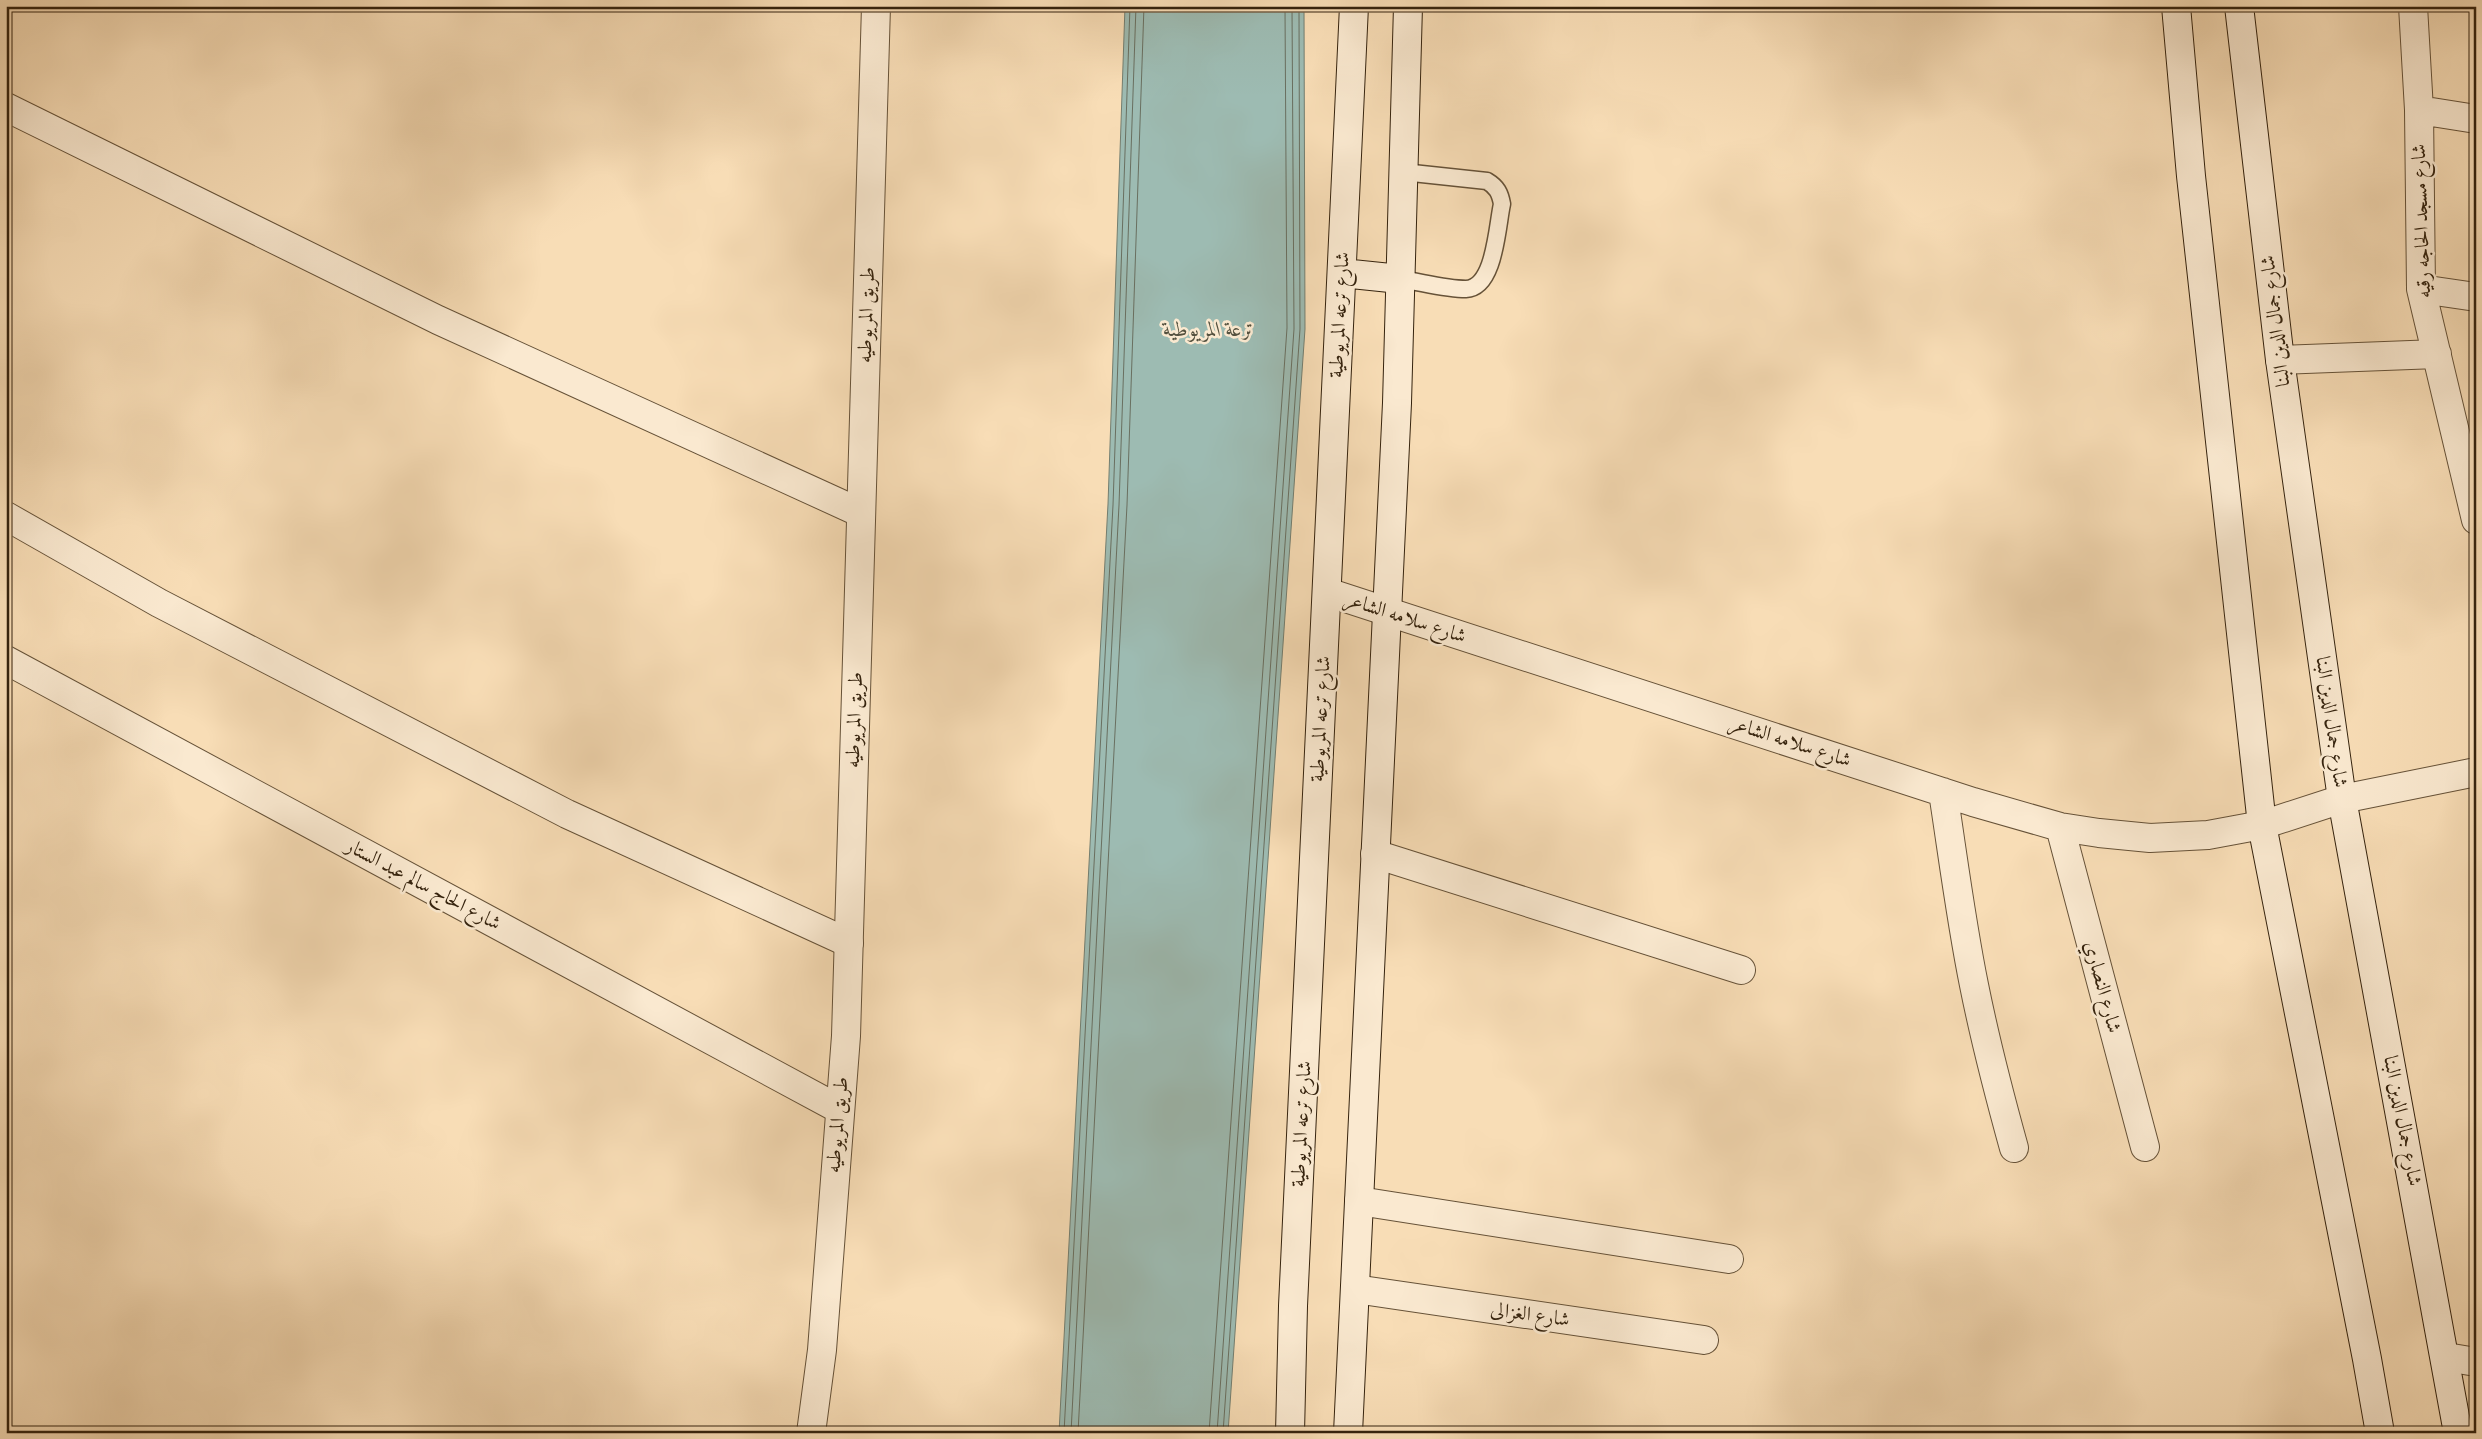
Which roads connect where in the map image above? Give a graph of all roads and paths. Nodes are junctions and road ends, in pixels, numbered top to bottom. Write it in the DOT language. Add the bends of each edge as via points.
graph roads {
  1 [pos="876,6"];
  2 [pos="1354,6"];
  3 [pos="1408,6"];
  4 [pos="2176,6"];
  5 [pos="2239,6"];
  6 [pos="2413,6"];
  7 [pos="6,108"];
  8 [pos="2419,110"];
  9 [pos="2476,119"];
  10 [pos="1403,172"];
  11 [pos="1342,273"];
  12 [pos="1400,279"];
  13 [pos="2421,289"];
  14 [pos="2476,297"];
  15 [pos="2437,354"];
  16 [pos="2280,360"];
  17 [pos="861,513"];
  18 [pos="6,516"];
  19 [pos="2476,520"];
  20 [pos="1327,592"];
  21 [pos="1386,612"];
  22 [pos="6,660"];
  23 [pos="2476,772"];
  24 [pos="1944,792"];
  25 [pos="2342,799"];
  26 [pos="2262,825"];
  27 [pos="2060,827"];
  28 [pos="1375,854"];
  29 [pos="849,943"];
  30 [pos="1741,970"];
  31 [pos="839,1109"];
  32 [pos="2145,1147"];
  33 [pos="2014,1148"];
  34 [pos="1359,1201"];
  35 [pos="1729,1259"];
  36 [pos="1355,1289"];
  37 [pos="1704,1340"];
  38 [pos="2446,1357"];
  39 [pos="2476,1362"];
  40 [pos="811,1433"];
  41 [pos="1290,1433"];
  42 [pos="1348,1433"];
  43 [pos="2380,1433"];
  44 [pos="2458,1433"];
  1 -- 17 [label="street, طريق المريوطيه"];
  2 -- 11 [label="street, شارع ترعه المريوطية"];
  3 -- 10 [label="street"];
  4 -- 26 [label="street" via="2190,176"];
  5 -- 16 [label="street, شارع جمال الدين البنا"];
  6 -- 8 [label="street, شارع مسجد الحاجه رقيه"];
  7 -- 17 [label="street" via="438,320"];
  8 -- 9 [label="street"];
  8 -- 13 [label="street, شارع مسجد الحاجه رقيه"];
  10 -- 12 [label="street"];
  10 -- 12 [label="lane" via="1487,181 1500,194 1502,204 1489,270 1481,283 1466,289"];
  11 -- 12 [label="street"];
  11 -- 20 [label="street, شارع ترعه المريوطية"];
  12 -- 21 [label="street"];
  13 -- 14 [label="street"];
  13 -- 15 [label="street, شارع مسجد الحاجه رقيه"];
  15 -- 16 [label="street"];
  15 -- 19 [label="street, شارع مسجد الحاجه رقيه"];
  16 -- 25 [label="street, شارع جمال الدين البنا"];
  17 -- 29 [label="street, طريق المريوطيه"];
  18 -- 29 [label="street" via="159,603 567,814"];
  20 -- 21 [label="street, شارع سلامه الشاعر"];
  20 -- 41 [label="street, شارع ترعه المريوطية"];
  21 -- 24 [label="street, شارع سلامه الشاعر"];
  21 -- 28 [label="street"];
  22 -- 31 [label="street, شارع الحاج سالم عبد الستار"];
  23 -- 25 [label="street, شارع سلامه الشاعر"];
  24 -- 27 [label="street, شارع سلامه الشاعر"];
  24 -- 33 [label="street" via="1974,984"];
  25 -- 26 [label="street, شارع سلامه الشاعر"];
  25 -- 38 [label="street, شارع جمال الدين البنا"];
  26 -- 27 [label="street, شارع سلامه الشاعر" via="2208,835 2150,838"];
  26 -- 43 [label="street"];
  27 -- 32 [label="street, شارع النصاري"];
  28 -- 30 [label="street"];
  28 -- 34 [label="street"];
  29 -- 31 [label="street, طريق المريوطيه" via="846,1036"];
  31 -- 40 [label="street, طريق المريوطيه" via="822,1350"];
  34 -- 35 [label="street"];
  34 -- 36 [label="street"];
  36 -- 37 [label="street, شارع الغزالى"];
  36 -- 42 [label="street"];
  38 -- 39 [label="street"];
  38 -- 44 [label="street, شارع جمال الدين البنا"];
}
